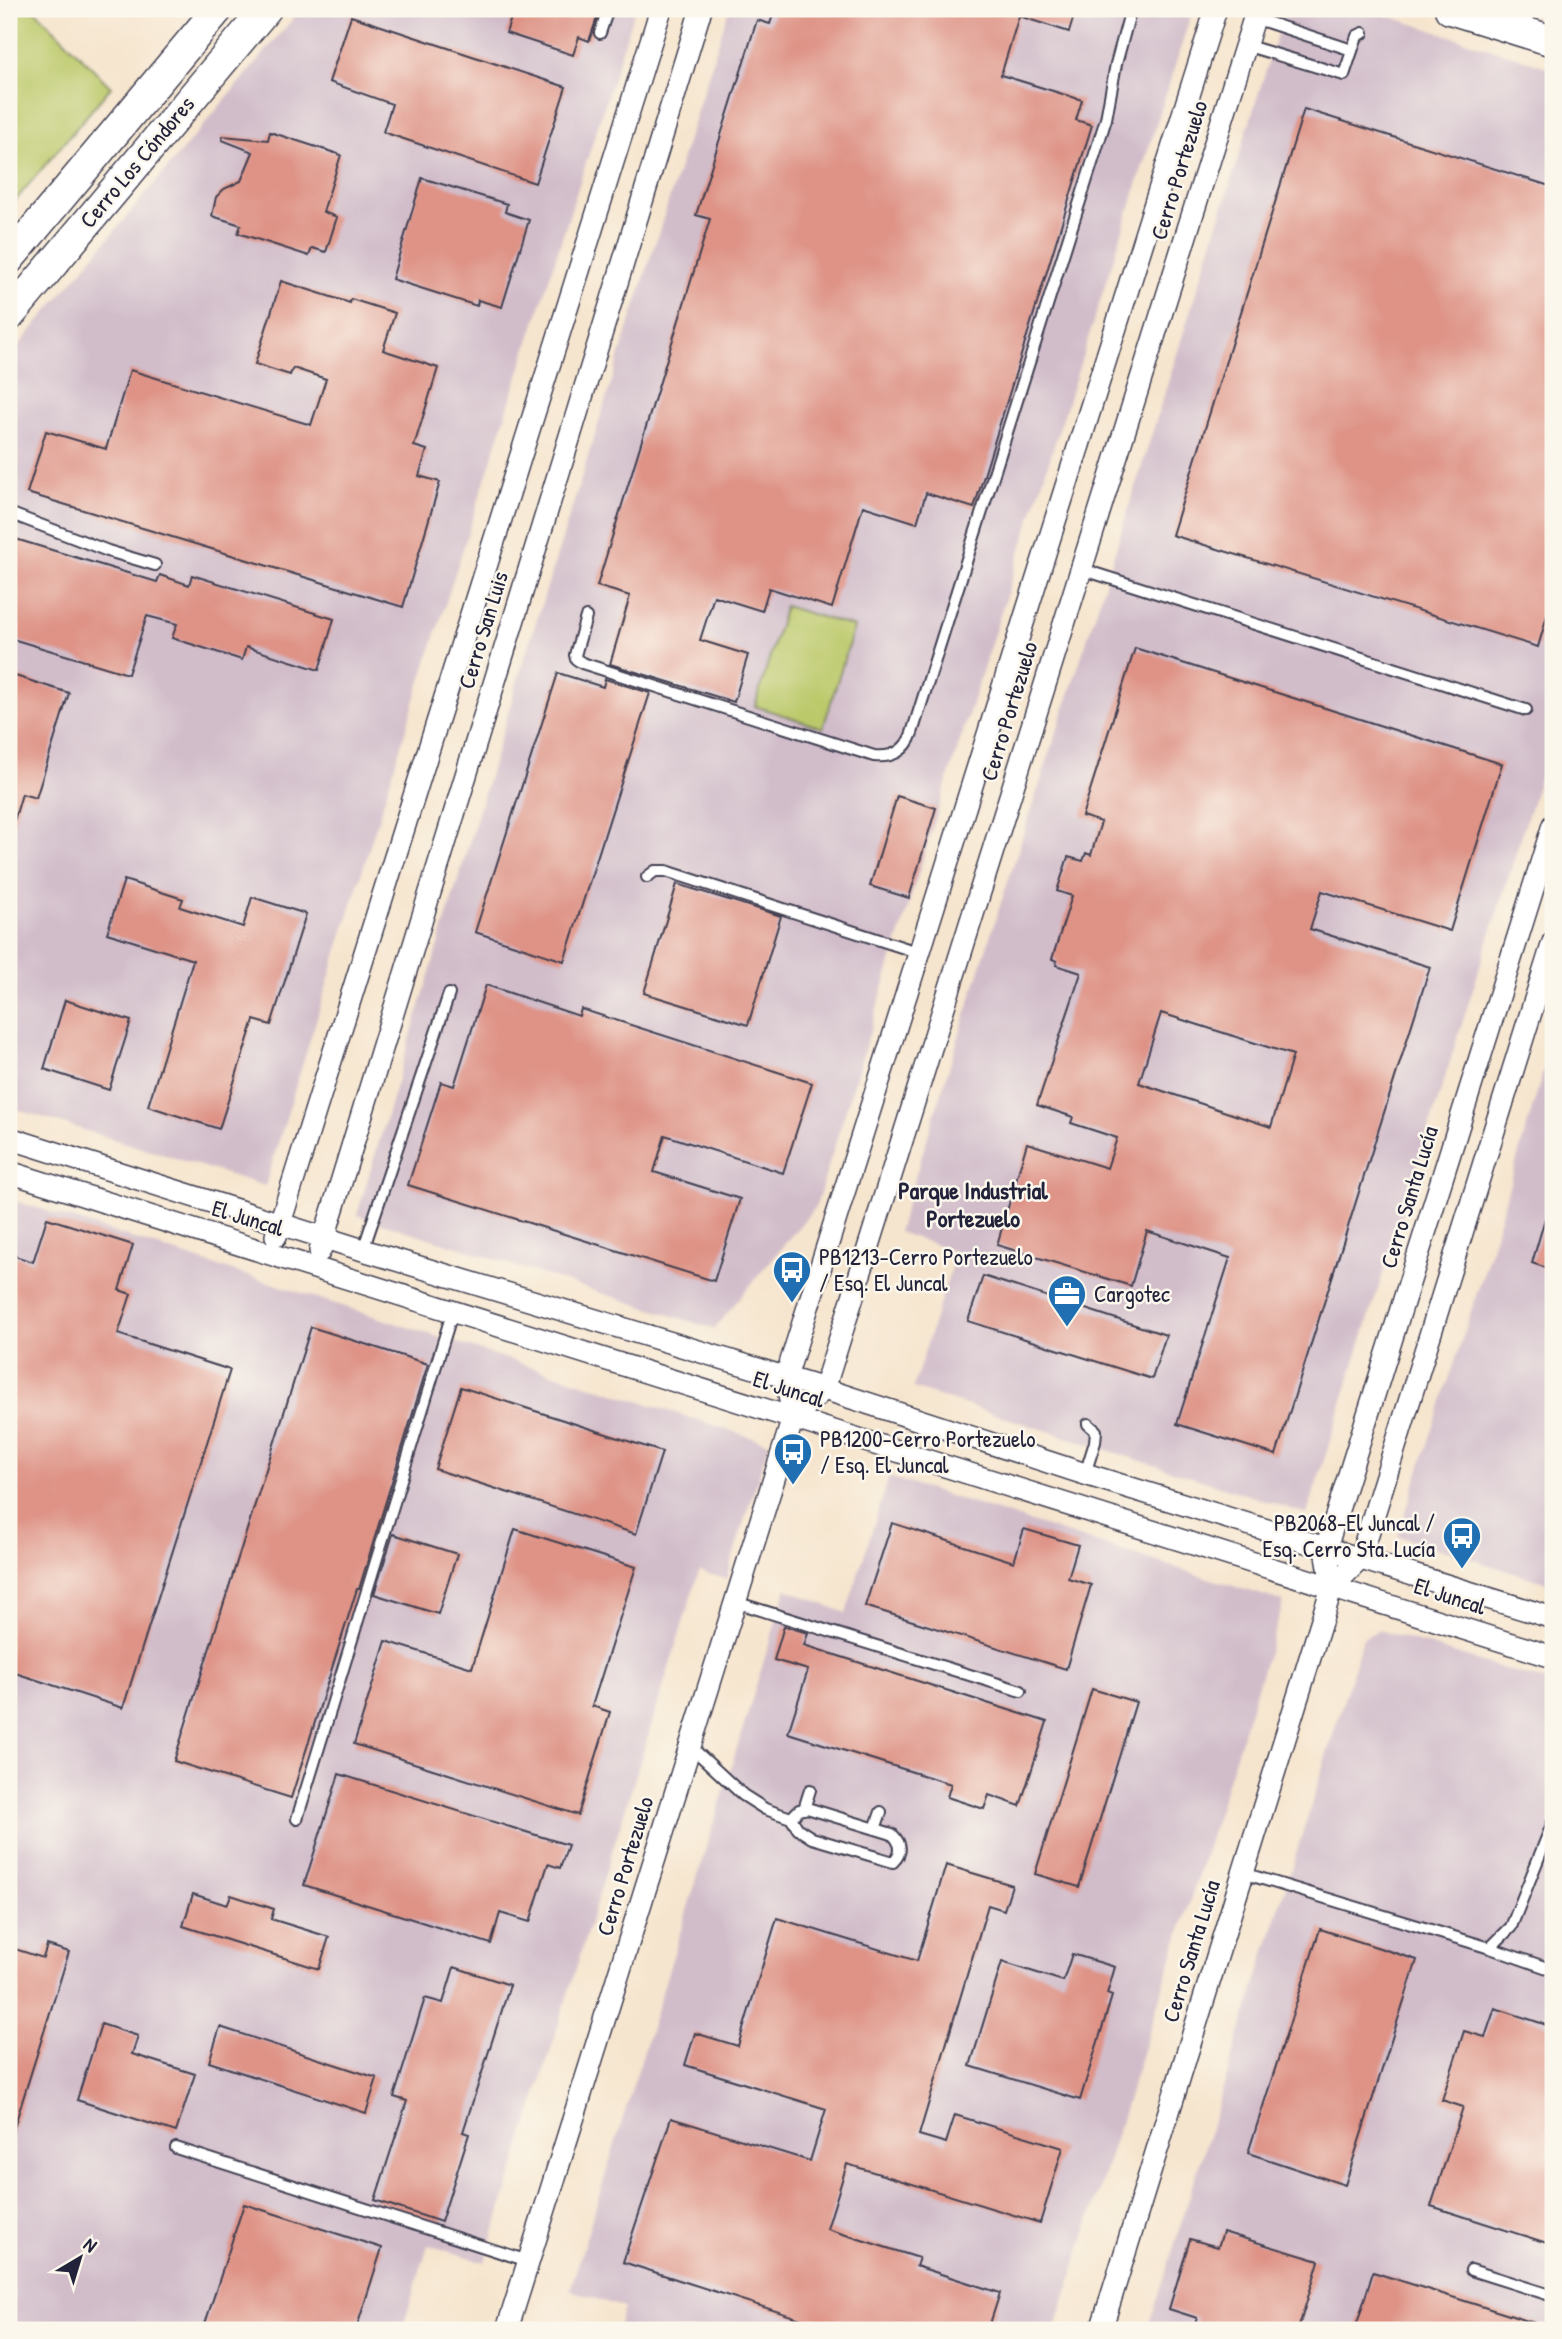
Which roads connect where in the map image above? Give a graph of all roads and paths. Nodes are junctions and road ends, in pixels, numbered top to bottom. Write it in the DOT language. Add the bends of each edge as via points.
graph roads {
  1 [pos="218,9"];
  2 [pos="266,9"];
  3 [pos="608,9"];
  4 [pos="661,9"];
  5 [pos="701,9"];
  6 [pos="1131,9"];
  7 [pos="1216,9"];
  8 [pos="1450,9"];
  9 [pos="1255,13"];
  10 [pos="600,33"];
  11 [pos="1363,33"];
  12 [pos="1553,41"];
  13 [pos="1245,45"];
  14 [pos="1352,50"];
  15 [pos="9,259"];
  16 [pos="9,316"];
  17 [pos="9,513"];
  18 [pos="155,565"];
  19 [pos="1081,569"];
  20 [pos="586,617"];
  21 [pos="1526,710"];
  22 [pos="1553,825"];
  23 [pos="647,877"];
  24 [pos="1553,942"];
  25 [pos="920,953"];
  26 [pos="449,994"];
  27 [pos="9,1138"];
  28 [pos="9,1172"];
  29 [pos="279,1224"];
  30 [pos="324,1238"];
  31 [pos="363,1250"];
  32 [pos="271,1252"];
  33 [pos="316,1267"];
  34 [pos="453,1310"];
  35 [pos="786,1377"];
  36 [pos="824,1389"];
  37 [pos="793,1418"];
  38 [pos="1088,1424"];
  39 [pos="1085,1474"];
  40 [pos="1326,1548"];
  41 [pos="1360,1559"];
  42 [pos="1332,1587"];
  43 [pos="736,1602"];
  44 [pos="1553,1619"];
  45 [pos="1553,1657"];
  46 [pos="1021,1692"];
  47 [pos="690,1746"];
  48 [pos="810,1790"];
  49 [pos="804,1809"];
  50 [pos="881,1812"];
  51 [pos="791,1818"];
  52 [pos="297,1819"];
  53 [pos="1553,1822"];
  54 [pos="875,1829"];
  55 [pos="1243,1873"];
  56 [pos="1490,1948"];
  57 [pos="1553,1970"];
  58 [pos="176,2148"];
  59 [pos="528,2261"];
  60 [pos="1471,2270"];
  61 [pos="1553,2296"];
  62 [pos="507,2330"];
  63 [pos="1101,2330"];
  1 -- 15 [label="street, Cerro Los Cóndores"];
  2 -- 16 [label="street, Cerro Los Cóndores"];
  3 -- 10 [label="lane"];
  4 -- 29 [label="street, Cerro San Luis"];
  5 -- 30 [label="street, Cerro San Luis"];
  6 -- 20 [label="lane" via="1106,119 906,746 893,755 874,756 582,663 575,654"];
  7 -- 25 [label="street, Cerro Portezuelo"];
  8 -- 12 [label="street"];
  9 -- 13 [label="street, Cerro Portezuelo"];
  9 -- 14 [label="lane"];
  11 -- 14 [label="lane"];
  13 -- 14 [label="lane" via="1344,75"];
  13 -- 19 [label="street, Cerro Portezuelo"];
  17 -- 18 [label="lane"];
  19 -- 21 [label="lane"];
  19 -- 36 [label="street, Cerro Portezuelo"];
  22 -- 40 [label="street, Cerro Santa Lucía"];
  23 -- 25 [label="lane" via="666,871"];
  24 -- 41 [label="street, Cerro Santa Lucía"];
  25 -- 35 [label="street, Cerro Portezuelo"];
  26 -- 31 [label="lane"];
  27 -- 29 [label="street, El Juncal"];
  28 -- 32 [label="street, El Juncal"];
  29 -- 30 [label="street, El Juncal"];
  29 -- 32 [label="street, Cerro San Luis"];
  30 -- 31 [label="street, El Juncal"];
  30 -- 33 [label="street, Cerro San Luis"];
  31 -- 35 [label="street, El Juncal"];
  32 -- 33 [label="street, El Juncal"];
  33 -- 34 [label="street, El Juncal"];
  34 -- 37 [label="street, El Juncal"];
  34 -- 52 [label="lane"];
  35 -- 36 [label="street, El Juncal"];
  35 -- 37 [label="street, Cerro Portezuelo"];
  36 -- 37 [label="street, Cerro Portezuelo"];
  36 -- 39 [label="street, El Juncal"];
  37 -- 42 [label="street, El Juncal"];
  37 -- 43 [label="street, Cerro Portezuelo"];
  38 -- 39 [label="lane" via="1096,1431"];
  39 -- 40 [label="street, El Juncal"];
  40 -- 41 [label="street, El Juncal"];
  40 -- 42 [label="street, Cerro Santa Lucía"];
  41 -- 42 [label="street, Cerro Santa Lucía"];
  41 -- 44 [label="street, El Juncal"];
  42 -- 45 [label="street, El Juncal"];
  42 -- 55 [label="street, Cerro Santa Lucía"];
  43 -- 46 [label="lane"];
  43 -- 47 [label="street, Cerro Portezuelo"];
  47 -- 51 [label="lane" via="743,1795"];
  47 -- 59 [label="street, Cerro Portezuelo"];
  48 -- 49 [label="lane"];
  49 -- 51 [label="lane"];
  49 -- 54 [label="lane"];
  50 -- 54 [label="lane"];
  51 -- 54 [label="lane" via="812,1838 893,1862 901,1849 898,1840"];
  53 -- 56 [label="lane" via="1511,1927"];
  55 -- 56 [label="lane"];
  55 -- 63 [label="street, Cerro Santa Lucía"];
  56 -- 57 [label="lane"];
  58 -- 59 [label="lane"];
  59 -- 62 [label="street, Cerro Portezuelo"];
  60 -- 61 [label="lane"];
}
